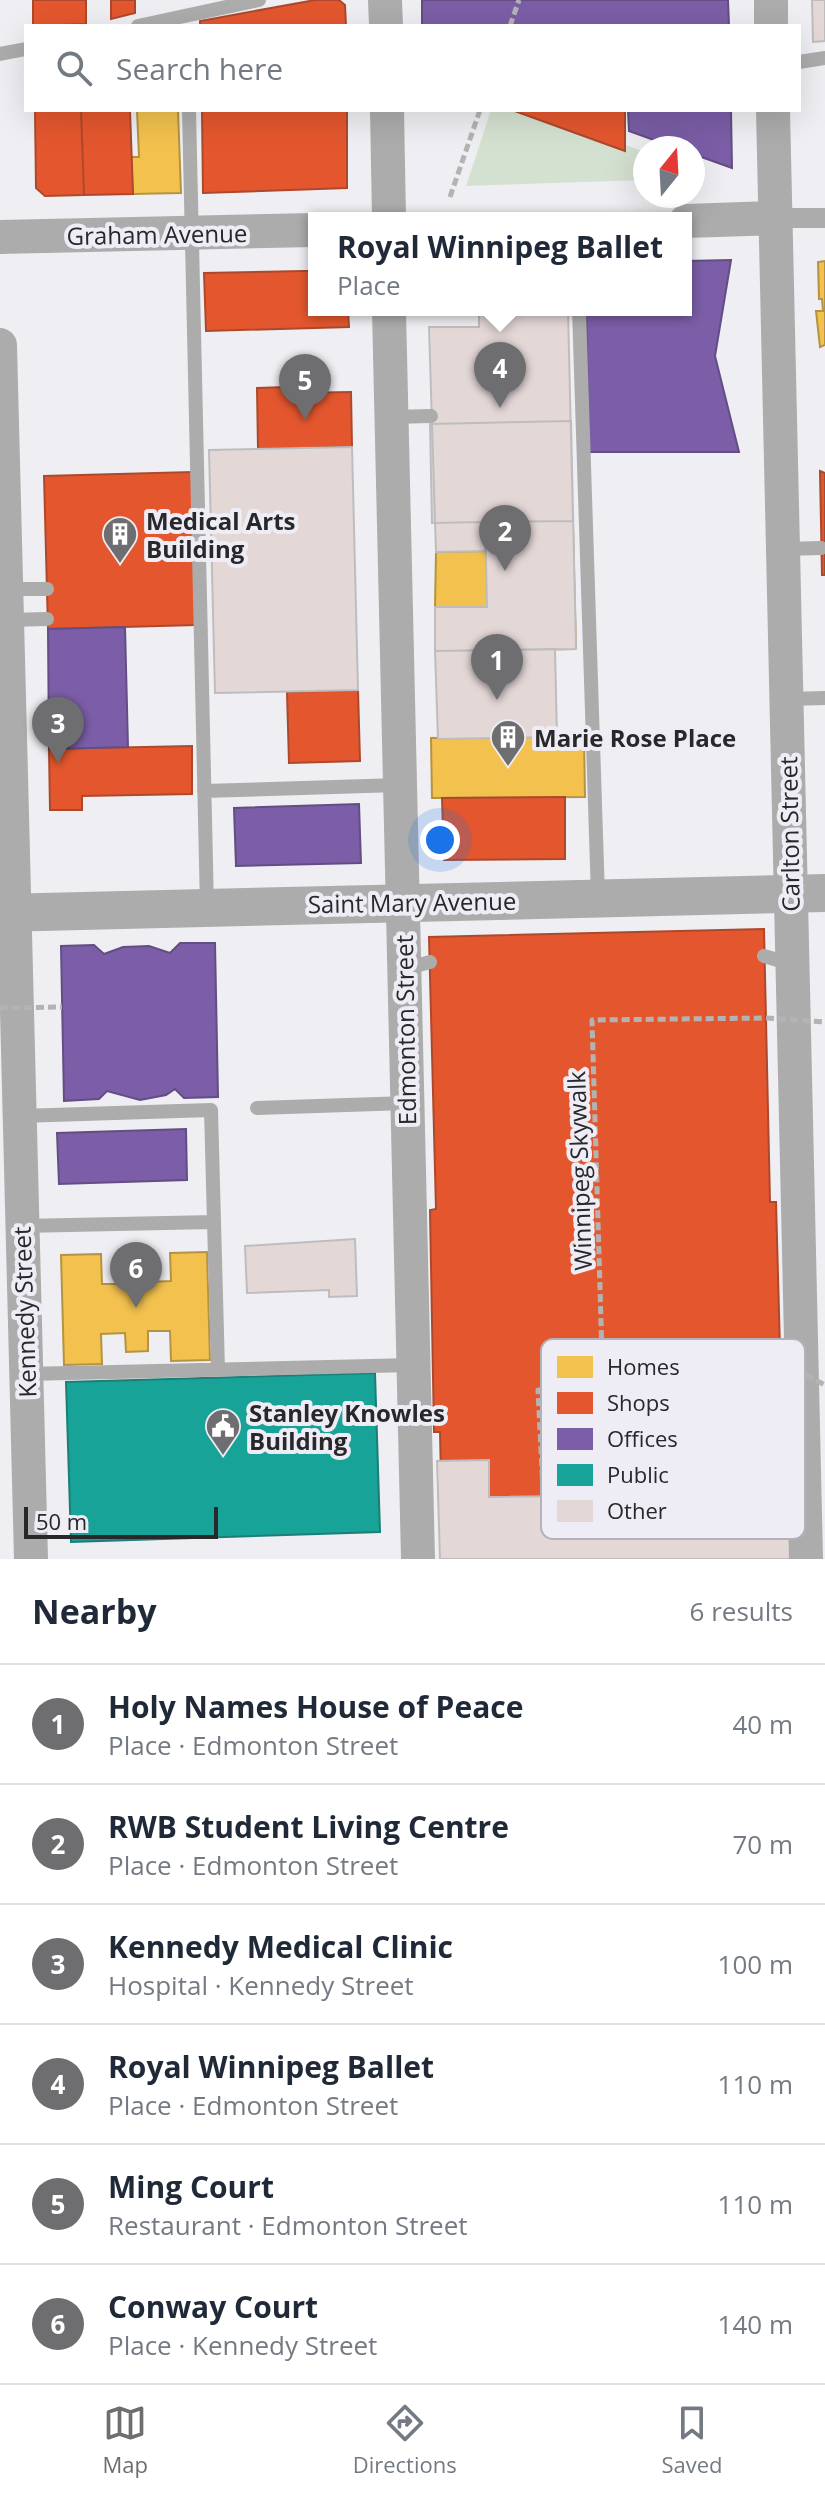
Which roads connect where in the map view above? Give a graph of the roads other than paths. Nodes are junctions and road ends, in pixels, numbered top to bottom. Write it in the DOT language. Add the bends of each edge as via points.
graph roads {
  1 [pos="259,0"];
  2 [pos="385,0"];
  3 [pos="771,0"];
  4 [pos="188,20"];
  5 [pos="155,24"];
  6 [pos="386,24"];
  7 [pos="771,24"];
  8 [pos="24,49"];
  9 [pos="0,54"];
  10 [pos="825,58"];
  11 [pos="801,62"];
  12 [pos="189,112"];
  13 [pos="387,112"];
  14 [pos="773,112"];
  15 [pos="389,212"];
  16 [pos="775,218"];
  17 [pos="825,218"];
  18 [pos="692,221"];
  19 [pos="308,230"];
  20 [pos="191,233"];
  21 [pos="0,237"];
  22 [pos="389,316"];
  23 [pos="579,316"];
  24 [pos="0,345"];
  25 [pos="431,416"];
  26 [pos="390,417"];
  27 [pos="821,548"];
  28 [pos="784,549"];
  29 [pos="47,589"];
  30 [pos="7,605"];
  31 [pos="47,619"];
  32 [pos="825,698"];
  33 [pos="787,699"];
  34 [pos="6,771"];
  35 [pos="399,785"];
  36 [pos="204,791"];
  37 [pos="808,893"];
  38 [pos="598,897"];
  39 [pos="402,902"];
  40 [pos="207,907"];
  41 [pos="7,913"];
  42 [pos="9,1045"];
  43 [pos="407,1103"];
  44 [pos="257,1108"];
  45 [pos="19,1116"];
  46 [pos="214,1222"];
  47 [pos="21,1226"];
  48 [pos="796,1339"];
  49 [pos="413,1365"];
  50 [pos="218,1370"];
  51 [pos="25,1374"];
  52 [pos="805,1538"];
  53 [pos="31,1559"];
  54 [pos="418,1559"];
  55 [pos="806,1559"];
  1 -- 4 [label="lane"];
  2 -- 6 [label="street"];
  3 -- 7 [label="street"];
  4 -- 5 [label="lane"];
  8 -- 9 [label="lane"];
  10 -- 11 [label="lane"];
  12 -- 20 [label="lane"];
  13 -- 15 [label="street"];
  14 -- 16 [label="street, Carlton Street"];
  16 -- 17 [label="street"];
  16 -- 18 [label="street"];
  16 -- 28 [label="street, Carlton Street"];
  19 -- 20 [label="street, Graham Avenue"];
  20 -- 21 [label="street, Graham Avenue"];
  20 -- 36 [label="lane"];
  22 -- 26 [label="street, Edmonton Street"];
  23 -- 38 [label="lane" via="576,414"];
  24 -- 30 [label="street, Kennedy Street"];
  25 -- 26 [label="lane"];
  26 -- 35 [label="street, Edmonton Street"];
  27 -- 28 [label="lane"];
  28 -- 33 [label="street, Carlton Street"];
  29 -- 30 [label="lane"];
  30 -- 31 [label="lane"];
  30 -- 34 [label="street, Kennedy Street"];
  32 -- 33 [label="lane"];
  33 -- 37 [label="street, Carlton Street"];
  34 -- 41 [label="street, Kennedy Street"];
  35 -- 36 [label="lane"];
  35 -- 39 [label="street, Edmonton Street"];
  36 -- 40 [label="lane"];
  37 -- 38 [label="main road, Saint Mary Avenue"];
  37 -- 48 [label="street, Carlton Street" via="778,960"];
  38 -- 39 [label="main road, Saint Mary Avenue"];
  39 -- 40 [label="main road, Saint Mary Avenue"];
  39 -- 43 [label="street, Edmonton Street" via="417,966"];
  40 -- 41 [label="main road, Saint Mary Avenue"];
  41 -- 42 [label="street, Kennedy Street"];
  42 -- 45 [label="street, Kennedy Street"];
  43 -- 44 [label="lane"];
  43 -- 49 [label="street, Edmonton Street"];
  45 -- 46 [label="lane" via="211,1110"];
  45 -- 47 [label="street, Kennedy Street"];
  46 -- 47 [label="lane"];
  46 -- 50 [label="lane"];
  47 -- 51 [label="street, Kennedy Street" via="17,1297"];
  49 -- 50 [label="lane"];
  49 -- 54 [label="street, Edmonton Street"];
  50 -- 51 [label="lane"];
  51 -- 53 [label="street, Kennedy Street"];
  52 -- 55 [label="street, Carlton Street"];
}
